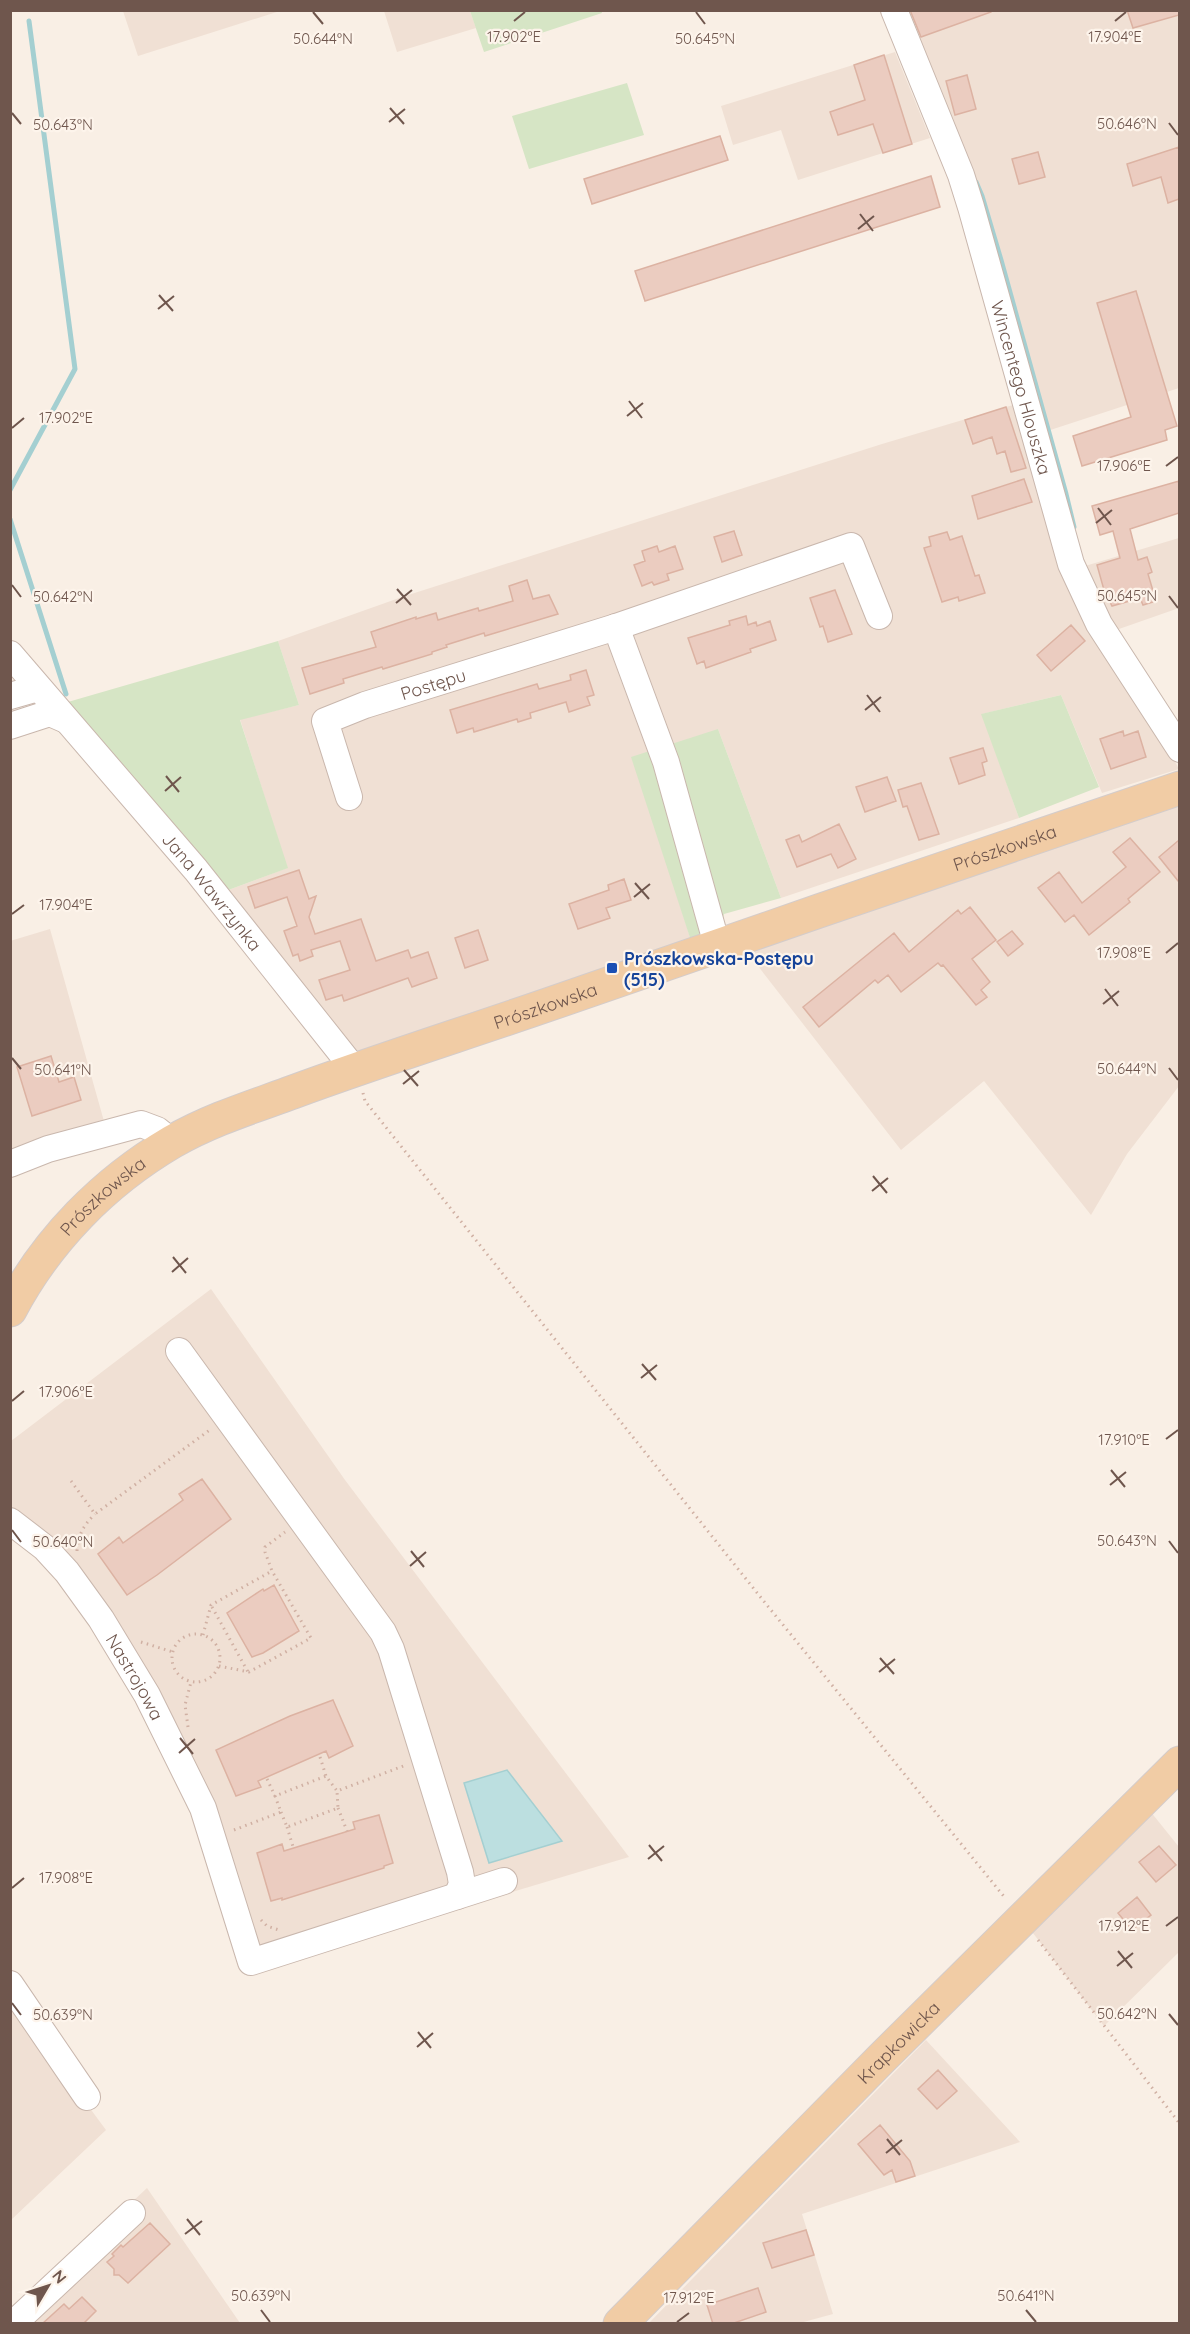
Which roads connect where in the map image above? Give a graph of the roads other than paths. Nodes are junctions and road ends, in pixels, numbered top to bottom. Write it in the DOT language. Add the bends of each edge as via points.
graph roads {
  1 [pos="894,10"];
  2 [pos="879,616"];
  3 [pos="616,627"];
  4 [pos="10,654"];
  5 [pos="38,688"];
  6 [pos="10,696"];
  7 [pos="66,720"];
  8 [pos="10,726"];
  9 [pos="1179,749"];
  10 [pos="1179,788"];
  11 [pos="349,797"];
  12 [pos="717,945"];
  13 [pos="354,1069"];
  14 [pos="172,1142"];
  15 [pos="10,1164"];
  16 [pos="10,1310"];
  17 [pos="178,1351"];
  18 [pos="10,1521"];
  19 [pos="1179,1764"];
  20 [pos="504,1881"];
  21 [pos="457,1896"];
  22 [pos="10,1984"];
  23 [pos="87,2097"];
  24 [pos="132,2213"];
  25 [pos="13,2324"];
  26 [pos="620,2324"];
  1 -- 9 [label="street, Wincentego Hlouszka" via="961,175 1071,564 1099,624"];
  2 -- 3 [label="street, Postępu" via="850,546"];
  3 -- 11 [label="street, Postępu" via="365,705 326,721"];
  3 -- 12 [label="street" via="666,762"];
  4 -- 5 [label="street, Jana Wawrzynka"];
  5 -- 6 [label="street"];
  5 -- 7 [label="street, Jana Wawrzynka"];
  7 -- 8 [label="street" via="50,713"];
  7 -- 13 [label="street, Jana Wawrzynka" via="201,876"];
  10 -- 12 [label="main road, Prószkowska"];
  12 -- 13 [label="main road, Prószkowska"];
  13 -- 14 [label="main road, Prószkowska" via="236,1112"];
  14 -- 15 [label="street" via="141,1124 48,1149"];
  14 -- 16 [label="main road, Prószkowska" via="123,1175 64,1229"];
  17 -- 21 [label="street" via="212,1423 292,1527 383,1632 460,1872 462,1884"];
  18 -- 21 [label="street, Nastrojowa" via="45,1548 67,1572 147,1695 203,1808 251,1962"];
  19 -- 26 [label="main road, Krapkowicka"];
  20 -- 21 [label="street"];
  22 -- 23 [label="street"];
  24 -- 25 [label="street"];
}
